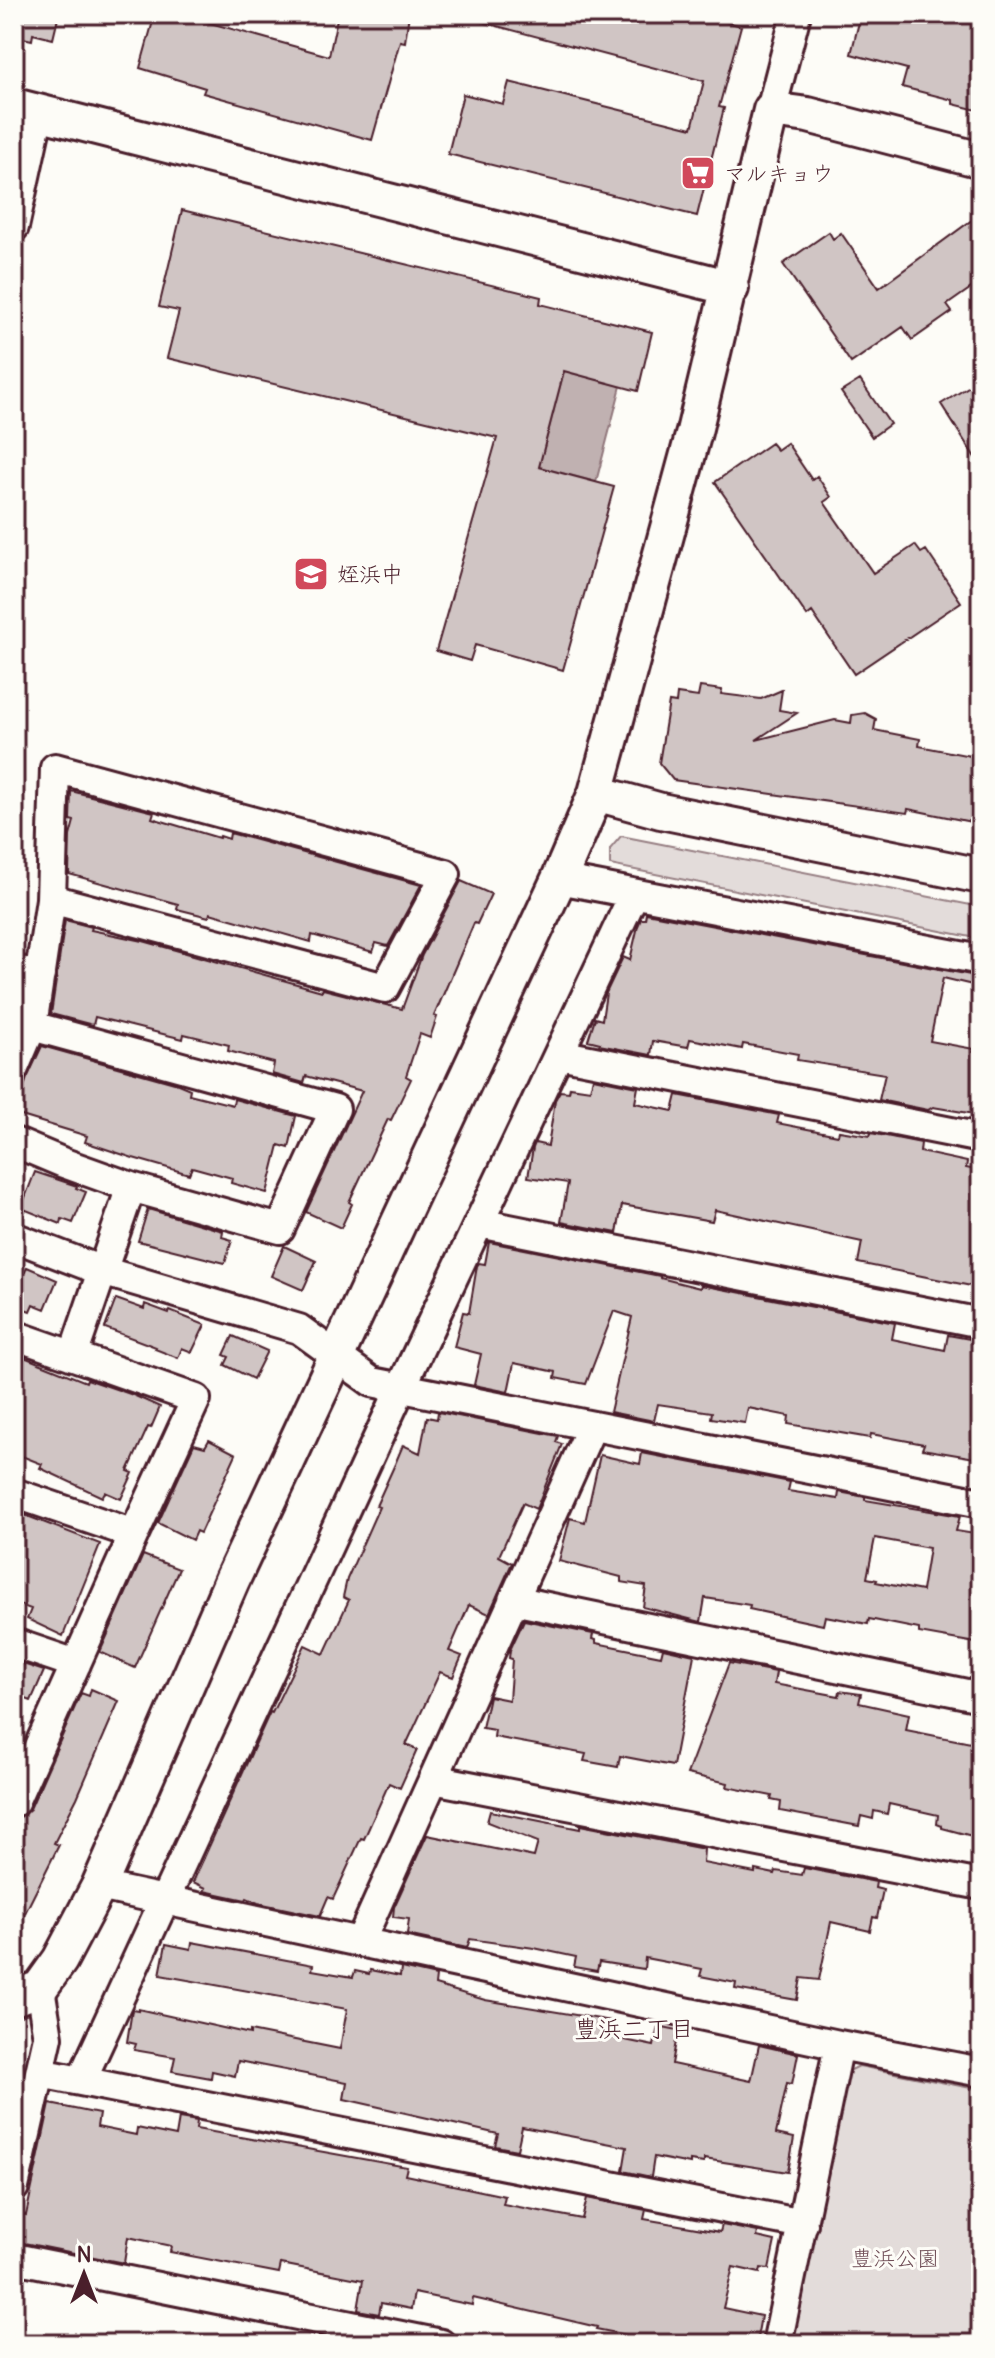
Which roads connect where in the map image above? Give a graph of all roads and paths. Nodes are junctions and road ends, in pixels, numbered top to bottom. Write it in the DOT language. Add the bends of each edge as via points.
graph roads {
  1 [pos="796,14"];
  2 [pos="26,109"];
  3 [pos="771,110"];
  4 [pos="981,160"];
  5 [pos="14,227"];
  6 [pos="722,286"];
  7 [pos="596,793"];
  8 [pos="981,876"];
  9 [pos="559,879"];
  10 [pos="634,894"];
  11 [pos="51,899"];
  12 [pos="981,960"];
  13 [pos="27,973"];
  14 [pos="32,1026"];
  15 [pos="559,1054"];
  16 [pos="14,1068"];
  17 [pos="981,1138"];
  18 [pos="14,1142"];
  19 [pos="131,1187"];
  20 [pos="479,1223"];
  21 [pos="14,1237"];
  22 [pos="102,1271"];
  23 [pos="981,1323"];
  24 [pos="14,1335"];
  25 [pos="329,1351"];
  26 [pos="73,1356"];
  27 [pos="401,1388"];
  28 [pos="592,1426"];
  29 [pos="14,1493"];
  30 [pos="981,1503"];
  31 [pos="134,1534"];
  32 [pos="513,1600"];
  33 [pos="14,1643"];
  34 [pos="76,1664"];
  35 [pos="981,1697"];
  36 [pos="433,1779"];
  37 [pos="15,1796"];
  38 [pos="981,1885"];
  39 [pos="99,1886"];
  40 [pos="164,1901"];
  41 [pos="360,1942"];
  42 [pos="23,1989"];
  43 [pos="839,2045"];
  44 [pos="981,2072"];
  45 [pos="40,2073"];
  46 [pos="81,2081"];
  47 [pos="14,2187"];
  48 [pos="803,2224"];
  49 [pos="14,2258"];
  50 [pos="350,2335"];
  51 [pos="441,2344"];
  52 [pos="777,2344"];
  1 -- 3 [label="street"];
  2 -- 5 [label="street"];
  2 -- 6 [label="street"];
  3 -- 4 [label="street"];
  3 -- 6 [label="street"];
  6 -- 7 [label="street" via="694,432"];
  6 -- 25 [label="street" via="577,799"];
  7 -- 8 [label="street"];
  7 -- 9 [label="street"];
  9 -- 10 [label="street"];
  9 -- 25 [label="street"];
  10 -- 12 [label="street"];
  10 -- 15 [label="street"];
  11 -- 11 [label="street" via="55,768 446,874 385,988"];
  11 -- 13 [label="street"];
  13 -- 14 [label="street"];
  14 -- 16 [label="street"];
  14 -- 19 [label="street" via="335,1109 280,1229"];
  15 -- 17 [label="street"];
  15 -- 20 [label="street"];
  18 -- 19 [label="street"];
  19 -- 22 [label="street"];
  20 -- 23 [label="street"];
  20 -- 27 [label="street"];
  21 -- 22 [label="street"];
  22 -- 25 [label="street" via="299,1329"];
  22 -- 26 [label="street"];
  24 -- 26 [label="street"];
  25 -- 27 [label="street" via="372,1382"];
  25 -- 39 [label="street"];
  25 -- 42 [label="street" via="77,1886"];
  26 -- 31 [label="street" via="196,1399"];
  27 -- 28 [label="street"];
  27 -- 40 [label="street"];
  28 -- 30 [label="street"];
  28 -- 32 [label="street"];
  29 -- 31 [label="street"];
  31 -- 34 [label="street"];
  32 -- 35 [label="street"];
  32 -- 36 [label="street"];
  33 -- 34 [label="street"];
  34 -- 37 [label="street"];
  36 -- 38 [label="street"];
  36 -- 41 [label="street"];
  39 -- 40 [label="street"];
  39 -- 42 [label="street" via="60,1960"];
  40 -- 41 [label="street"];
  40 -- 46 [label="street"];
  41 -- 43 [label="street"];
  42 -- 45 [label="street" via="48,2037"];
  43 -- 44 [label="street"];
  43 -- 48 [label="street"];
  45 -- 46 [label="street"];
  45 -- 47 [label="street"];
  46 -- 48 [label="street"];
  48 -- 52 [label="street"];
  49 -- 50 [label="street"];
  50 -- 51 [label="street"];
}
